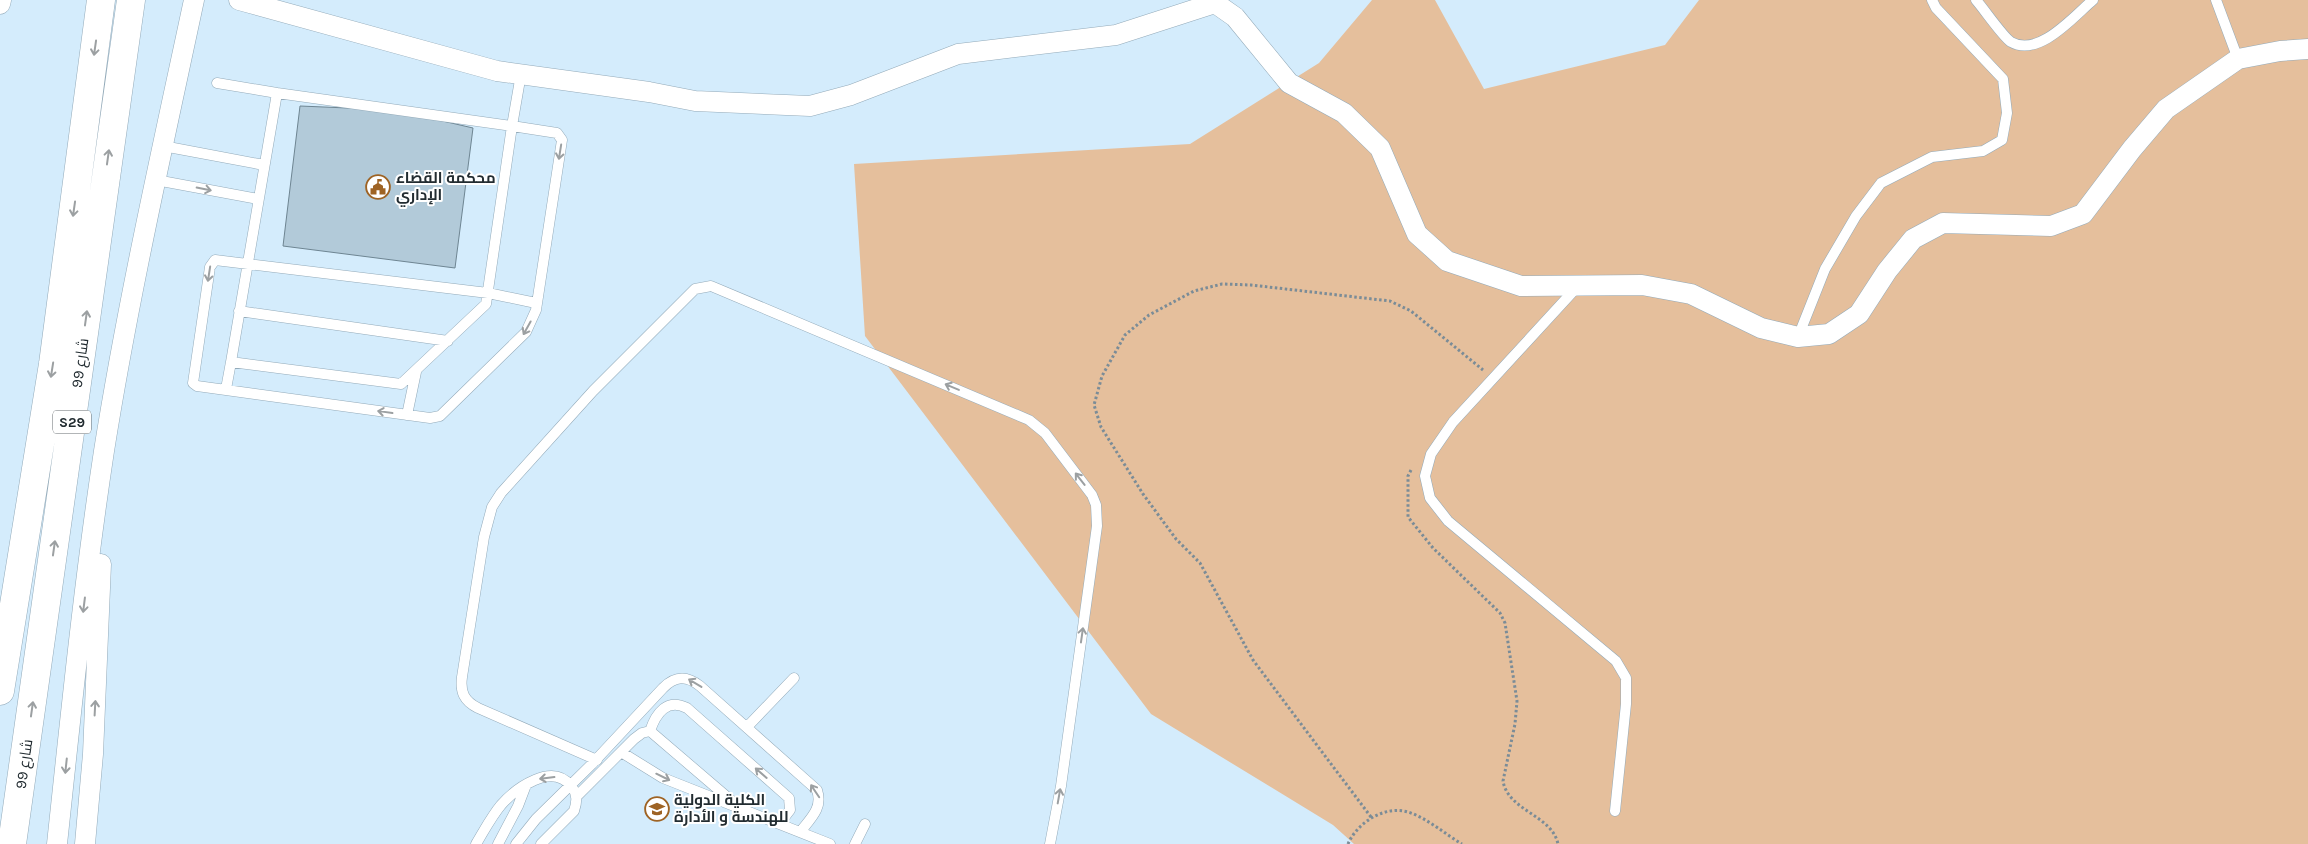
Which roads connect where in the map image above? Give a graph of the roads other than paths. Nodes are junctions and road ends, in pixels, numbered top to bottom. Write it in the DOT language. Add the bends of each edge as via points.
graph roads {
  1 [pos="1,0"];
  2 [pos="101,0"];
  3 [pos="131,0"];
  4 [pos="194,0"];
  5 [pos="239,0"];
  6 [pos="1932,0"];
  7 [pos="1976,0"];
  8 [pos="2093,0"];
  9 [pos="2216,0"];
  10 [pos="1216,2"];
  11 [pos="0,4"];
  12 [pos="2308,49"];
  13 [pos="2238,59"];
  14 [pos="521,74"];
  15 [pos="217,83"];
  16 [pos="277,93"];
  17 [pos="512,126"];
  18 [pos="163,146"];
  19 [pos="264,164"];
  20 [pos="156,180"];
  21 [pos="258,199"];
  22 [pos="247,263"];
  23 [pos="1578,286"];
  24 [pos="488,292"];
  25 [pos="536,303"];
  26 [pos="239,311"];
  27 [pos="1798,338"];
  28 [pos="448,341"];
  29 [pos="231,362"];
  30 [pos="416,372"];
  31 [pos="226,389"];
  32 [pos="407,415"];
  33 [pos="104,452"];
  34 [pos="26,530"];
  35 [pos="0,603"];
  36 [pos="794,678"];
  37 [pos="0,692"];
  38 [pos="652,700"];
  39 [pos="662,710"];
  40 [pos="747,727"];
  41 [pos="650,731"];
  42 [pos="621,752"];
  43 [pos="597,760"];
  44 [pos="526,785"];
  45 [pos="571,785"];
  46 [pos="577,796"];
  47 [pos="739,808"];
  48 [pos="1615,811"];
  49 [pos="780,823"];
  50 [pos="865,824"];
  51 [pos="800,832"];
  52 [pos="12,844"];
  53 [pos="57,844"];
  54 [pos="85,844"];
  55 [pos="476,844"];
  56 [pos="498,844"];
  57 [pos="516,844"];
  58 [pos="541,844"];
  59 [pos="830,844"];
  60 [pos="855,844"];
  61 [pos="1050,844"];
  1 -- 11 [label="street"];
  2 -- 34 [label="main road, 99 شارع / S29, one-way" via="53,364"];
  52 -- 3 [label="main road, 99 شارع / S29, one-way"];
  4 -- 18 [label="street"];
  5 -- 14 [label="street" via="497,71"];
  6 -- 27 [label="lane" via="2003,79 2007,113 2002,140 1983,151 1932,157 1881,182 1856,216 1825,269"];
  7 -- 8 [label="lane" via="2011,42 2030,46 2048,40"];
  9 -- 13 [label="lane"];
  10 -- 14 [label="street" via="1116,35 958,54 851,95 810,106 695,101"];
  10 -- 23 [label="street" via="1235,17 1289,83 1344,113 1380,148 1416,234 1446,261 1520,286"];
  12 -- 13 [label="street"];
  13 -- 27 [label="street" via="2166,109 2083,214 2052,226 1943,224 1913,239 1887,271 1860,314 1829,334"];
  14 -- 17 [label="lane"];
  15 -- 16 [label="lane"];
  16 -- 17 [label="lane"];
  16 -- 19 [label="lane"];
  17 -- 24 [label="lane"];
  17 -- 25 [label="lane, one-way" via="557,133 562,140"];
  18 -- 19 [label="lane"];
  18 -- 20 [label="street"];
  19 -- 21 [label="lane"];
  20 -- 21 [label="lane, one-way"];
  20 -- 33 [label="street" via="132,292"];
  21 -- 22 [label="lane"];
  22 -- 24 [label="lane"];
  22 -- 26 [label="lane"];
  22 -- 31 [label="lane, one-way" via="219,259 210,267 193,383"];
  23 -- 27 [label="street" via="1642,285 1690,294 1761,328"];
  23 -- 48 [label="lane" via="1453,422 1431,454 1424,476 1430,498 1448,521 1616,661 1626,678"];
  24 -- 25 [label="lane"];
  24 -- 28 [label="lane" via="486,304"];
  25 -- 32 [label="lane, one-way" via="526,332 440,416"];
  26 -- 28 [label="lane"];
  26 -- 29 [label="lane"];
  28 -- 30 [label="lane"];
  29 -- 30 [label="lane" via="396,384 405,382"];
  29 -- 31 [label="lane"];
  30 -- 32 [label="lane"];
  32 -- 31 [label="lane, one-way"];
  33 -- 53 [label="street, one-way"];
  54 -- 33 [label="street, one-way" via="97,675"];
  34 -- 35 [label="street"];
  34 -- 37 [label="main road, 99 شارع / S29"];
  36 -- 40 [label="lane"];
  38 -- 39 [label="lane"];
  40 -- 38 [label="lane, one-way" via="691,679 680,677 670,681"];
  38 -- 43 [label="lane"];
  39 -- 41 [label="lane"];
  49 -- 39 [label="lane, one-way" via="791,804 784,794 687,708 674,704"];
  51 -- 40 [label="lane, one-way" via="819,807 817,790"];
  41 -- 42 [label="lane" via="638,736"];
  41 -- 47 [label="lane"];
  42 -- 46 [label="lane"];
  42 -- 47 [label="lane, one-way" via="663,778"];
  43 -- 45 [label="lane"];
  61 -- 43 [label="lane, one-way" via="1097,526 1097,510 1092,495 1045,433 1029,420 711,286 695,289 593,391 501,493 487,522 462,677 463,696 469,704"];
  45 -- 44 [label="lane, one-way" via="553,776 542,777"];
  44 -- 55 [label="lane" via="502,803"];
  44 -- 56 [label="lane"];
  45 -- 46 [label="lane"];
  45 -- 57 [label="lane"];
  46 -- 58 [label="lane" via="574,811"];
  47 -- 49 [label="lane"];
  49 -- 51 [label="lane"];
  50 -- 60 [label="lane"];
  51 -- 59 [label="lane"];
}
